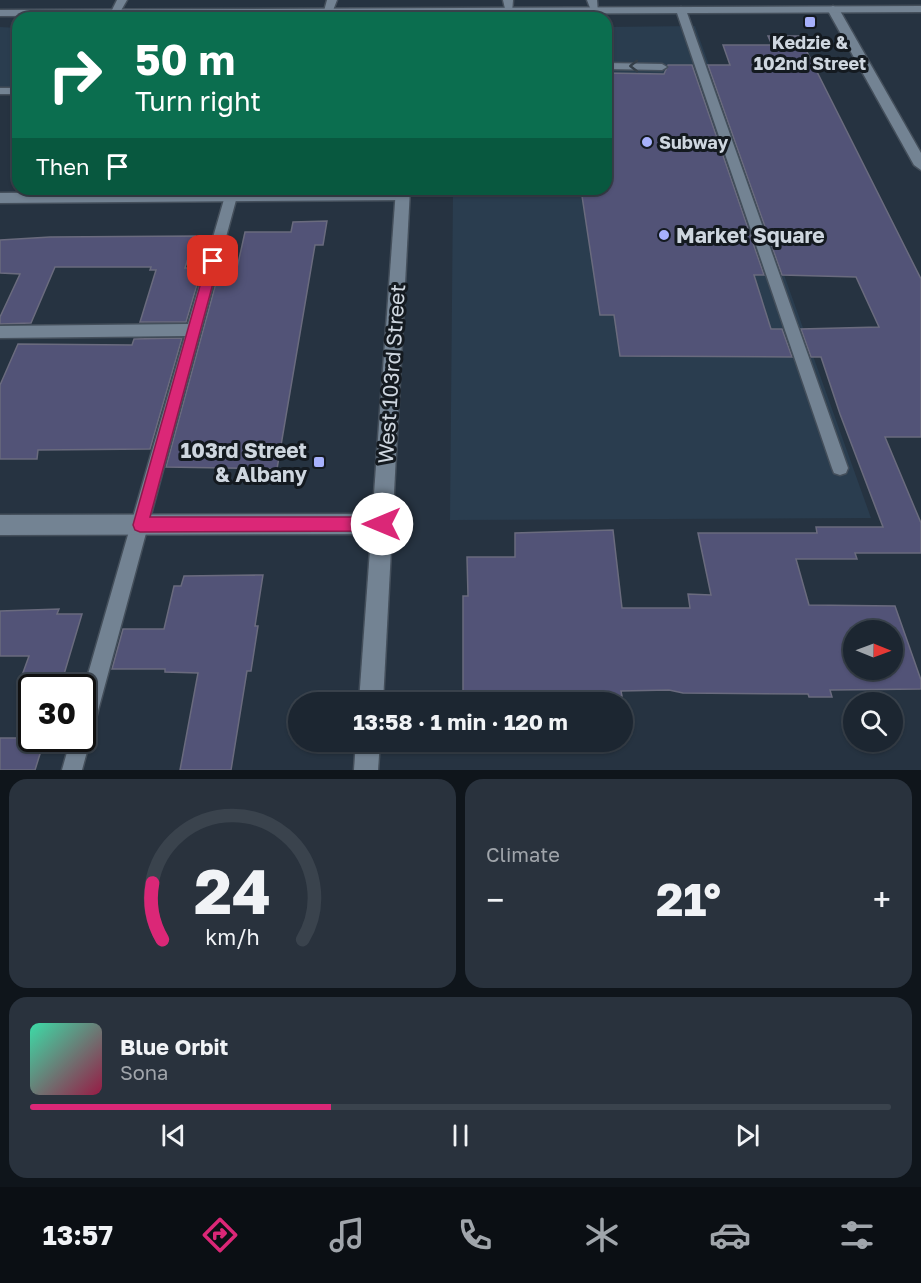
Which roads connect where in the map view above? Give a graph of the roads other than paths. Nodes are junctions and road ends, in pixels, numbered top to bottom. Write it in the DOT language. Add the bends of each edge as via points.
graph roads {
  1 [pos="122,0"];
  2 [pos="508,5"];
  3 [pos="594,5"];
  4 [pos="330,6"];
  5 [pos="675,7"];
  6 [pos="833,9"];
  7 [pos="921,9"];
  8 [pos="415,10"];
  9 [pos="111,12"];
  10 [pos="313,12"];
  11 [pos="612,66"];
  12 [pos="662,67"];
  13 [pos="921,165"];
  14 [pos="139,195"];
  15 [pos="231,195"];
  16 [pos="403,195"];
  17 [pos="0,198"];
  18 [pos="194,330"];
  19 [pos="0,332"];
  20 [pos="840,468"];
  21 [pos="382,524"];
  22 [pos="0,525"];
  23 [pos="140,525"];
  24 [pos="96,682"];
  25 [pos="371,692"];
  26 [pos="77,752"];
  27 [pos="367,752"];
  28 [pos="72,770"];
  29 [pos="366,770"];
  1 -- 9 [label="lane"];
  2 -- 3 [label="main road"];
  2 -- 8 [label="main road"];
  3 -- 5 [label="main road"];
  4 -- 8 [label="main road"];
  4 -- 10 [label="main road"];
  5 -- 6 [label="main road"];
  5 -- 20 [label="lane" via="693,67"];
  6 -- 7 [label="main road"];
  6 -- 13 [label="main road"];
  12 -- 11 [label="lane, one-way"];
  14 -- 17 [label="main road"];
  15 -- 18 [label="lane"];
  16 -- 21 [label="main road, West 103rd Street"];
  18 -- 19 [label="lane"];
  18 -- 23 [label="lane"];
  21 -- 23 [label="main road"];
  21 -- 25 [label="main road, West 103rd Street"];
  22 -- 23 [label="main road"];
  23 -- 24 [label="lane"];
  26 -- 28 [label="lane"];
  27 -- 29 [label="main road"];
}
